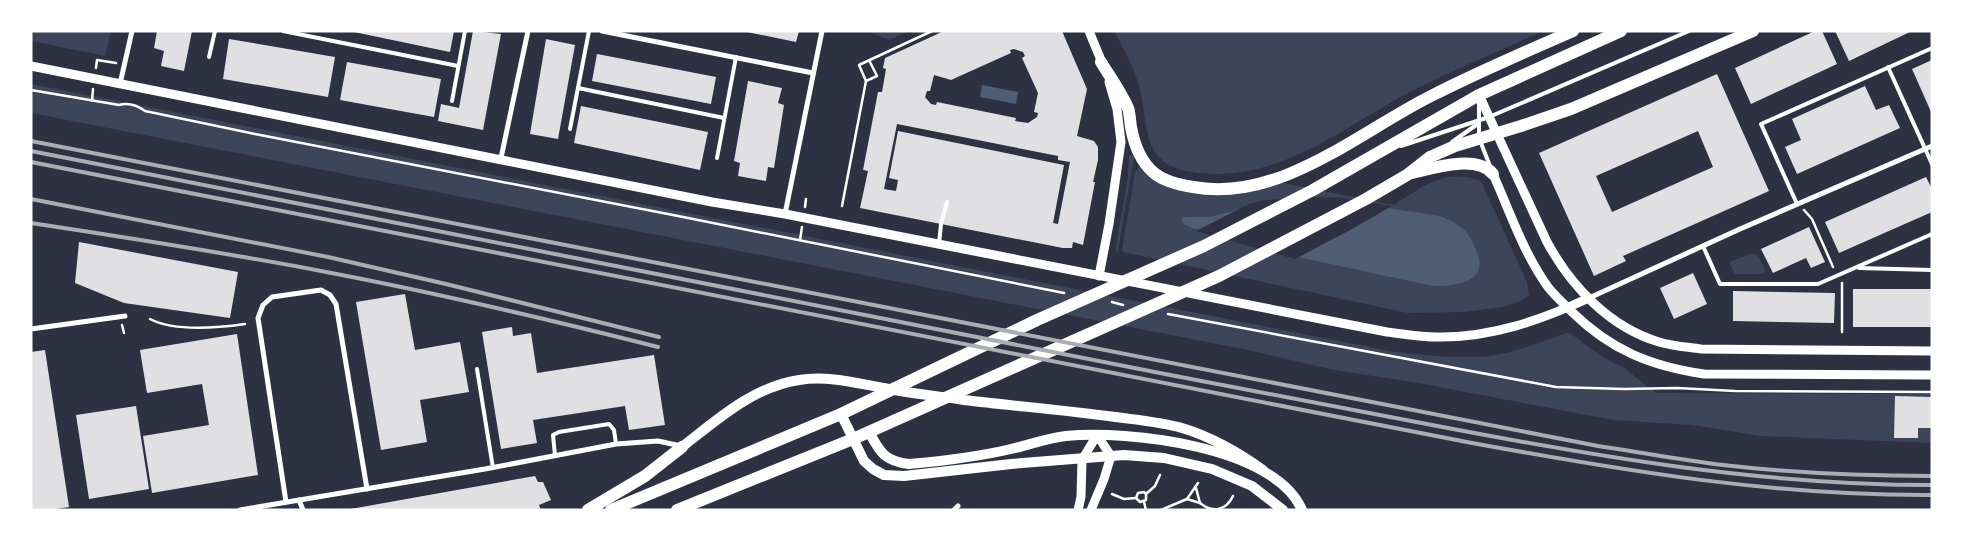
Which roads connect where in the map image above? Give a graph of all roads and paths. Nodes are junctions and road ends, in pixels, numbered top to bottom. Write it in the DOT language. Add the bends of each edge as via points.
graph roads {
  1 [pos="132,31"];
  2 [pos="215,31"];
  3 [pos="283,31"];
  4 [pos="465,31"];
  5 [pos="528,31"];
  6 [pos="588,31"];
  7 [pos="602,31"];
  8 [pos="822,31"];
  9 [pos="932,31"];
  10 [pos="1089,31"];
  11 [pos="1572,31"];
  12 [pos="1621,31"];
  13 [pos="1689,31"];
  14 [pos="1753,31"];
  15 [pos="1930,49"];
  16 [pos="209,56"];
  17 [pos="736,57"];
  18 [pos="869,60"];
  19 [pos="1101,62"];
  20 [pos="31,66"];
  21 [pos="458,66"];
  22 [pos="1888,67"];
  23 [pos="814,73"];
  24 [pos="866,81"];
  25 [pos="120,84"];
  26 [pos="578,88"];
  27 [pos="31,90"];
  28 [pos="1479,95"];
  29 [pos="452,101"];
  30 [pos="1489,117"];
  31 [pos="724,118"];
  32 [pos="1479,122"];
  33 [pos="570,129"];
  34 [pos="1497,134"];
  35 [pos="1479,138"];
  36 [pos="1932,146"];
  37 [pos="1925,149"];
  38 [pos="1375,154"];
  39 [pos="1430,157"];
  40 [pos="501,158"];
  41 [pos="716,158"];
  42 [pos="1932,164"];
  43 [pos="1407,174"];
  44 [pos="1493,174"];
  45 [pos="947,202"];
  46 [pos="1797,204"];
  47 [pos="842,206"];
  48 [pos="785,214"];
  49 [pos="1932,234"];
  50 [pos="939,244"];
  51 [pos="1703,246"];
  52 [pos="1856,268"];
  53 [pos="1932,270"];
  54 [pos="1099,276"];
  55 [pos="1838,276"];
  56 [pos="1067,293"];
  57 [pos="1589,298"];
  58 [pos="1105,301"];
  59 [pos="1125,305"];
  60 [pos="1568,307"];
  61 [pos="1164,313"];
  62 [pos="125,316"];
  63 [pos="150,319"];
  64 [pos="245,324"];
  65 [pos="31,329"];
  66 [pos="1842,332"];
  67 [pos="1932,351"];
  68 [pos="477,369"];
  69 [pos="1932,375"];
  70 [pos="1932,392"];
  71 [pos="841,414"];
  72 [pos="869,432"];
  73 [pos="1097,436"];
  74 [pos="853,439"];
  75 [pos="616,444"];
  76 [pos="682,447"];
  77 [pos="555,456"];
  78 [pos="1111,456"];
  79 [pos="1082,460"];
  80 [pos="493,468"];
  81 [pos="1263,470"];
  82 [pos="1160,475"];
  83 [pos="1198,483"];
  84 [pos="1196,488"];
  85 [pos="366,489"];
  86 [pos="1112,494"];
  87 [pos="1146,494"];
  88 [pos="1233,496"];
  89 [pos="1136,498"];
  90 [pos="1187,499"];
  91 [pos="299,500"];
  92 [pos="286,502"];
  93 [pos="1144,502"];
  94 [pos="1200,503"];
  95 [pos="1079,509"];
  96 [pos="240,510"];
  97 [pos="303,510"];
  98 [pos="588,510"];
  99 [pos="611,510"];
  100 [pos="677,510"];
  101 [pos="1090,510"];
  102 [pos="1146,510"];
  103 [pos="1161,510"];
  104 [pos="1283,510"];
  105 [pos="1302,510"];
  1 -- 25 [label="street"];
  2 -- 16 [label="lane"];
  3 -- 21 [label="lane"];
  4 -- 21 [label="lane"];
  5 -- 40 [label="street"];
  6 -- 26 [label="lane"];
  7 -- 17 [label="street"];
  8 -- 23 [label="street"];
  9 -- 18 [label="path"];
  10 -- 19 [label="street"];
  11 -- 19 [label="highway" via="1430,96 1300,169 1260,184 1222,190 1170,181 1148,167 1136,145 1129,110"];
  12 -- 28 [label="highway"];
  13 -- 30 [label="lane"];
  14 -- 34 [label="highway" via="1571,109"];
  15 -- 22 [label="lane"];
  17 -- 23 [label="street"];
  17 -- 31 [label="lane"];
  18 -- 24 [label="path" via="858,65"];
  18 -- 24 [label="path" via="877,76"];
  19 -- 54 [label="street" via="1114,100 1121,142"];
  20 -- 25 [label="street"];
  21 -- 29 [label="lane"];
  22 -- 37 [label="lane"];
  22 -- 46 [label="lane" via="1761,124"];
  23 -- 48 [label="street"];
  24 -- 47 [label="path"];
  25 -- 40 [label="street"];
  26 -- 31 [label="lane"];
  26 -- 33 [label="lane"];
  27 -- 56 [label="path" via="119,106 125,103 145,111 255,134"];
  28 -- 30 [label="street"];
  28 -- 32 [label="lane"];
  28 -- 38 [label="highway"];
  30 -- 32 [label="lane"];
  30 -- 34 [label="street"];
  31 -- 41 [label="lane"];
  32 -- 35 [label="lane"];
  32 -- 38 [label="lane"];
  32 -- 39 [label="lane"];
  34 -- 35 [label="highway"];
  34 -- 57 [label="street" via="1553,253"];
  35 -- 39 [label="highway"];
  35 -- 44 [label="lane"];
  36 -- 37 [label="street"];
  37 -- 42 [label="lane"];
  37 -- 46 [label="street"];
  38 -- 71 [label="highway" via="1204,246 1037,320"];
  39 -- 43 [label="highway"];
  40 -- 48 [label="street"];
  43 -- 44 [label="highway" via="1459,164 1484,168"];
  43 -- 72 [label="highway" via="1219,276"];
  44 -- 60 [label="street" via="1535,266 1548,287"];
  45 -- 50 [label="lane"];
  46 -- 51 [label="street"];
  46 -- 55 [label="path" via="1812,219"];
  48 -- 50 [label="street"];
  49 -- 52 [label="lane"];
  50 -- 54 [label="street"];
  51 -- 55 [label="lane" via="1720,284 1818,284"];
  51 -- 57 [label="street"];
  52 -- 53 [label="lane"];
  52 -- 55 [label="lane"];
  54 -- 60 [label="street" via="1388,332 1436,337 1484,334 1524,324"];
  55 -- 66 [label="path" via="1842,282"];
  57 -- 60 [label="street"];
  57 -- 67 [label="street" via="1608,316 1633,332 1671,345 1733,350"];
  58 -- 59 [label="path"];
  60 -- 69 [label="street" via="1597,334 1624,351 1686,372"];
  61 -- 70 [label="path" via="1530,383 1572,388"];
  62 -- 65 [label="street"];
  63 -- 64 [label="path" via="162,325 222,327"];
  68 -- 80 [label="lane"];
  71 -- 74 [label="main road"];
  71 -- 99 [label="highway"];
  72 -- 73 [label="main road" via="886,458 909,464 990,454 1054,438"];
  72 -- 74 [label="highway"];
  73 -- 78 [label="street"];
  73 -- 79 [label="street"];
  73 -- 81 [label="main road" via="1171,441 1209,450"];
  74 -- 79 [label="main road" via="872,469 894,476"];
  74 -- 100 [label="highway"];
  75 -- 76 [label="street" via="658,441"];
  75 -- 77 [label="street"];
  75 -- 77 [label="lane" via="610,424 559,432 553,435"];
  76 -- 81 [label="main road" via="758,392 785,383 823,378 898,391 1181,428 1237,451"];
  76 -- 98 [label="highway" via="645,476"];
  77 -- 80 [label="street"];
  78 -- 79 [label="main road"];
  78 -- 101 [label="street"];
  78 -- 104 [label="main road" via="1164,458 1212,469 1252,486"];
  79 -- 95 [label="street"];
  80 -- 85 [label="street"];
  81 -- 105 [label="main road" via="1298,499"];
  82 -- 87 [label="path"];
  83 -- 84 [label="path"];
  84 -- 90 [label="path"];
  84 -- 94 [label="path"];
  85 -- 91 [label="street"];
  85 -- 92 [label="street" via="336,304 321,290 272,297 263,305 258,318"];
  86 -- 89 [label="path" via="1124,499"];
  87 -- 89 [label="path" via="1138,493"];
  87 -- 93 [label="path"];
  88 -- 94 [label="path" via="1228,505 1218,509"];
  89 -- 93 [label="path"];
  90 -- 94 [label="path"];
  90 -- 103 [label="path"];
  91 -- 92 [label="street"];
  91 -- 97 [label="street"];
  92 -- 96 [label="street"];
  93 -- 102 [label="path"];
}
